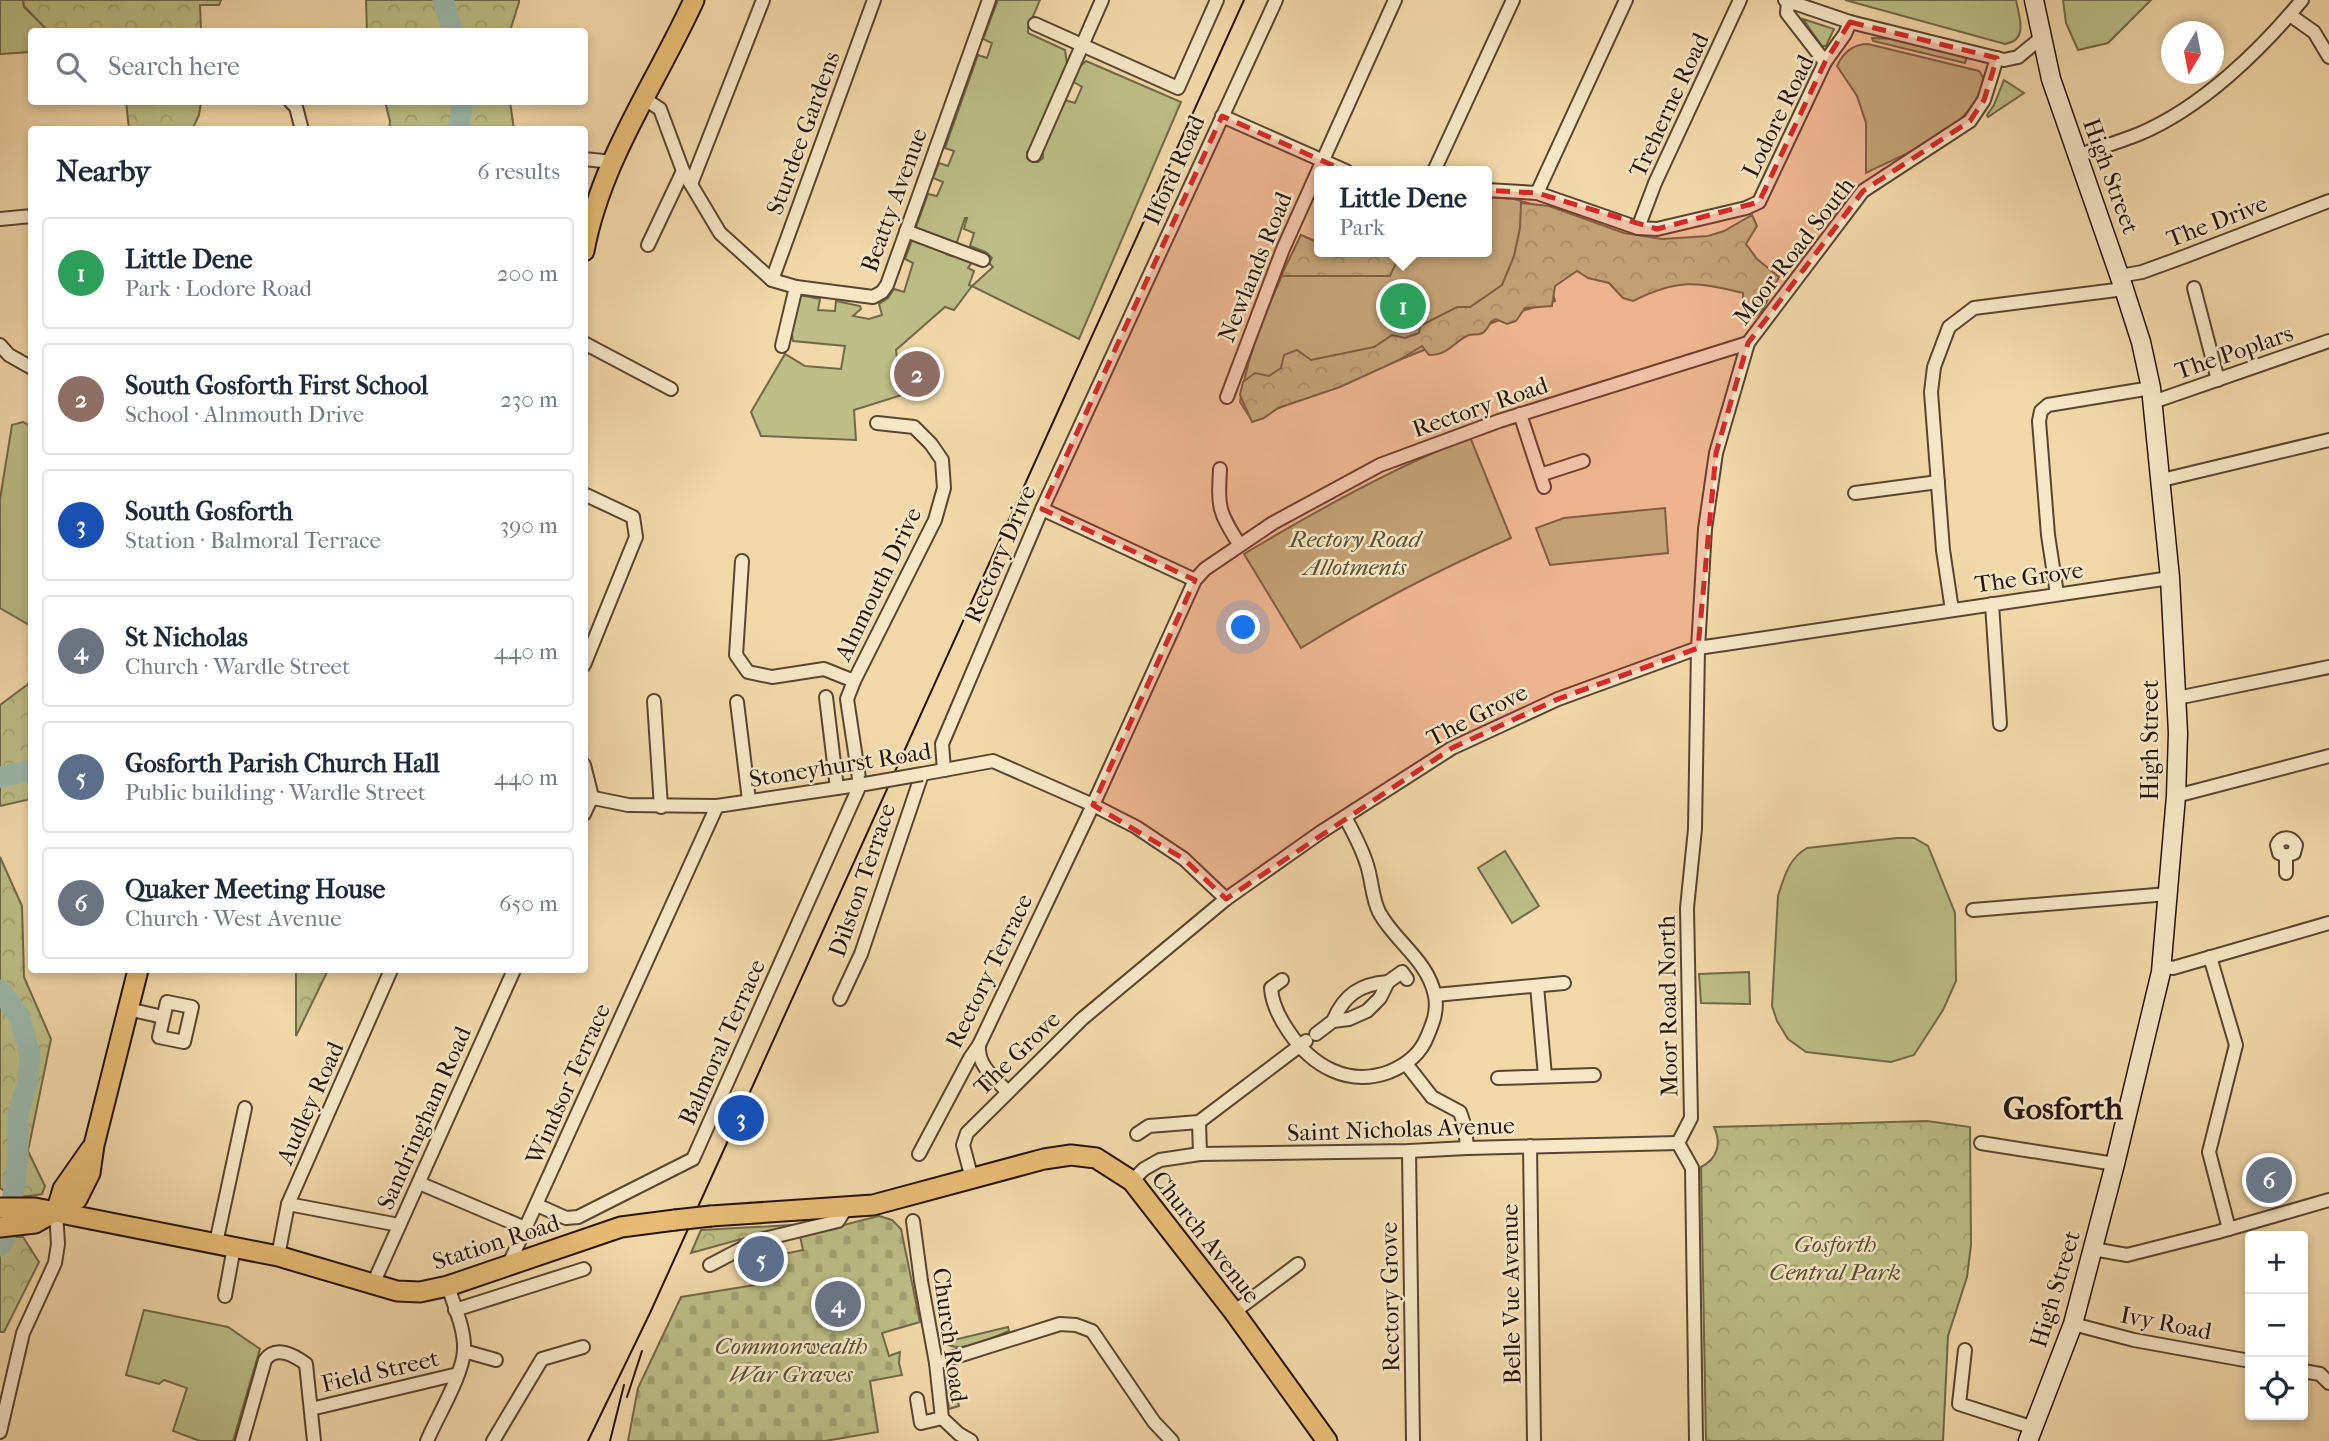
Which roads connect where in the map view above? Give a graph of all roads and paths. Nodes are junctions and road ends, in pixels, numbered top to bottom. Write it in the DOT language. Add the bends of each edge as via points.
graph roads {
  1 [pos="694,0"];
  2 [pos="763,0"];
  3 [pos="874,0"];
  4 [pos="989,0"];
  5 [pos="1102,0"];
  6 [pos="1217,0"];
  7 [pos="1276,0"];
  8 [pos="1395,0"];
  9 [pos="1513,0"];
  10 [pos="1626,0"];
  11 [pos="1740,0"];
  12 [pos="1786,0"];
  13 [pos="2034,0"];
  14 [pos="2302,0"];
  15 [pos="2290,15"];
  16 [pos="1850,22"];
  17 [pos="1035,24"];
  18 [pos="2041,38"];
  19 [pos="1082,46"];
  20 [pos="2329,57"];
  21 [pos="1997,58"];
  22 [pos="1825,62"];
  23 [pos="645,99"];
  24 [pos="294,105"];
  25 [pos="1222,116"];
  26 [pos="302,126"];
  27 [pos="1034,155"];
  28 [pos="2077,156"];
  29 [pos="588,159"];
  30 [pos="1321,160"];
  31 [pos="611,162"];
  32 [pos="1318,166"];
  33 [pos="1335,166"];
  34 [pos="1436,166"];
  35 [pos="683,171"];
  36 [pos="1314,176"];
  37 [pos="691,184"];
  38 [pos="1492,190"];
  39 [pos="1537,193"];
  40 [pos="2329,201"];
  41 [pos="28,216"];
  42 [pos="0,219"];
  43 [pos="1638,228"];
  44 [pos="906,231"];
  45 [pos="588,234"];
  46 [pos="648,245"];
  47 [pos="983,260"];
  48 [pos="772,280"];
  49 [pos="2122,282"];
  50 [pos="796,287"];
  51 [pos="2194,288"];
  52 [pos="2329,341"];
  53 [pos="1748,343"];
  54 [pos="0,345"];
  55 [pos="588,345"];
  56 [pos="782,346"];
  57 [pos="1111,358"];
  58 [pos="28,366"];
  59 [pos="2218,380"];
  60 [pos="671,389"];
  61 [pos="2152,395"];
  62 [pos="1227,397"];
  63 [pos="1520,414"];
  64 [pos="877,423"];
  65 [pos="2329,440"];
  66 [pos="1583,461"];
  67 [pos="1220,469"];
  68 [pos="2162,480"];
  69 [pos="1938,482"];
  70 [pos="1855,493"];
  71 [pos="588,496"];
  72 [pos="1042,509"];
  73 [pos="1239,544"];
  74 [pos="743,561"];
  75 [pos="2170,578"];
  76 [pos="1195,580"];
  77 [pos="2057,594"];
  78 [pos="1992,604"];
  79 [pos="1952,610"];
  80 [pos="1698,648"];
  81 [pos="588,655"];
  82 [pos="2329,667"];
  83 [pos="854,681"];
  84 [pos="826,697"];
  85 [pos="2177,698"];
  86 [pos="654,701"];
  87 [pos="737,702"];
  88 [pos="2000,724"];
  89 [pos="2329,756"];
  90 [pos="944,770"];
  91 [pos="922,774"];
  92 [pos="862,784"];
  93 [pos="837,788"];
  94 [pos="588,796"];
  95 [pos="2176,796"];
  96 [pos="749,800"];
  97 [pos="1093,805"];
  98 [pos="717,806"];
  99 [pos="661,807"];
  100 [pos="1345,817"];
  101 [pos="2286,856"];
  102 [pos="2286,873"];
  103 [pos="2168,894"];
  104 [pos="1226,899"];
  105 [pos="1973,910"];
  106 [pos="2329,923"];
  107 [pos="2210,957"];
  108 [pos="1418,959"];
  109 [pos="2162,966"];
  110 [pos="137,973"];
  111 [pos="390,973"];
  112 [pos="513,973"];
  113 [pos="1410,974"];
  114 [pos="1282,980"];
  115 [pos="1388,982"];
  116 [pos="1564,983"];
  117 [pos="1537,986"];
  118 [pos="1435,995"];
  119 [pos="840,999"];
  120 [pos="128,1009"];
  121 [pos="163,1017"];
  122 [pos="1333,1021"];
  123 [pos="1307,1041"];
  124 [pos="979,1045"];
  125 [pos="1407,1065"];
  126 [pos="1594,1075"];
  127 [pos="1545,1076"];
  128 [pos="1498,1078"];
  129 [pos="1007,1091"];
  130 [pos="245,1108"];
  131 [pos="1199,1122"];
  132 [pos="1137,1134"];
  133 [pos="1678,1143"];
  134 [pos="1980,1143"];
  135 [pos="1530,1146"];
  136 [pos="1467,1148"];
  137 [pos="1409,1151"];
  138 [pos="919,1154"];
  139 [pos="1200,1154"];
  140 [pos="2115,1164"];
  141 [pos="972,1179"];
  142 [pos="1132,1181"];
  143 [pos="419,1183"];
  144 [pos="2329,1200"];
  145 [pos="288,1204"];
  146 [pos="537,1205"];
  147 [pos="873,1205"];
  148 [pos="846,1208"];
  149 [pos="56,1212"];
  150 [pos="7,1217"];
  151 [pos="913,1221"];
  152 [pos="399,1225"];
  153 [pos="525,1228"];
  154 [pos="2229,1229"];
  155 [pos="225,1245"];
  156 [pos="2093,1249"];
  157 [pos="278,1256"];
  158 [pos="509,1264"];
  159 [pos="1298,1264"];
  160 [pos="710,1265"];
  161 [pos="584,1269"];
  162 [pos="373,1283"];
  163 [pos="448,1286"];
  164 [pos="226,1296"];
  165 [pos="455,1310"];
  166 [pos="1234,1312"];
  167 [pos="2073,1324"];
  168 [pos="583,1347"];
  169 [pos="1965,1350"];
  170 [pos="464,1351"];
  171 [pos="496,1360"];
  172 [pos="2245,1360"];
  173 [pos="936,1363"];
  174 [pos="2308,1372"];
  175 [pos="458,1374"];
  176 [pos="2329,1382"];
  177 [pos="917,1399"];
  178 [pos="311,1409"];
  179 [pos="942,1418"];
  180 [pos="0,1432"];
  181 [pos="2031,1435"];
  182 [pos="431,1439"];
  183 [pos="242,1441"];
  184 [pos="314,1441"];
  185 [pos="493,1441"];
  186 [pos="971,1441"];
  187 [pos="1172,1441"];
  188 [pos="1327,1441"];
  189 [pos="1413,1441"];
  190 [pos="1534,1441"];
  191 [pos="1696,1441"];
  1 -- 23 [label="main road"];
  2 -- 37 [label="street"];
  3 -- 48 [label="street, Sturdee Gardens"];
  4 -- 44 [label="street, Beatty Avenue"];
  5 -- 19 [label="street"];
  6 -- 19 [label="street" via="1178,88"];
  7 -- 25 [label="street, Ilford Road"];
  8 -- 30 [label="street, Newlands Road"];
  9 -- 34 [label="street"];
  10 -- 39 [label="street"];
  11 -- 43 [label="street, Treherne Road"];
  12 -- 16 [label="street"];
  12 -- 22 [label="street" via="1787,13"];
  13 -- 18 [label="main road, High Street"];
  14 -- 15 [label="street"];
  15 -- 20 [label="street" via="2314,32"];
  15 -- 28 [label="street" via="2261,47 2176,115"];
  16 -- 21 [label="street"];
  16 -- 22 [label="street, Lodore Road"];
  17 -- 19 [label="street"];
  18 -- 21 [label="street" via="2018,57"];
  18 -- 28 [label="main road, High Street"];
  19 -- 27 [label="street"];
  21 -- 53 [label="street, Moor Road South" via="1984,100 1970,121 1863,191"];
  22 -- 43 [label="street, Lodore Road" via="1759,202 1657,229"];
  23 -- 31 [label="main road"];
  23 -- 35 [label="street, Beatty Avenue" via="660,109"];
  24 -- 26 [label="street"];
  25 -- 30 [label="street"];
  25 -- 57 [label="street, Ilford Road"];
  28 -- 49 [label="main road, High Street"];
  29 -- 31 [label="street"];
  30 -- 32 [label="street, Newlands Road"];
  30 -- 33 [label="street"];
  31 -- 45 [label="main road"];
  35 -- 37 [label="street, Beatty Avenue"];
  35 -- 46 [label="street"];
  36 -- 62 [label="street, Newlands Road"];
  37 -- 48 [label="street, Beatty Avenue" via="720,233"];
  38 -- 39 [label="street, Lodore Road"];
  39 -- 43 [label="street, Lodore Road"];
  40 -- 49 [label="street, The Drive"];
  41 -- 42 [label="street"];
  44 -- 47 [label="street"];
  44 -- 50 [label="street, Beatty Avenue" via="887,285 873,297"];
  48 -- 50 [label="street, Beatty Avenue"];
  49 -- 61 [label="main road, High Street"];
  49 -- 69 [label="street, The Drive" via="1974,308 1950,327 1934,367 1931,392"];
  50 -- 56 [label="street"];
  51 -- 59 [label="street"];
  52 -- 59 [label="street, The Poplars"];
  53 -- 63 [label="street, Rectory Road"];
  53 -- 80 [label="street, Moor Road South" via="1716,453 1705,529"];
  54 -- 58 [label="street"];
  55 -- 60 [label="street"];
  57 -- 72 [label="street, Rectory Drive"];
  59 -- 61 [label="street, The Poplars"];
  61 -- 68 [label="main road, High Street"];
  61 -- 77 [label="street, The Poplars" via="2048,405 2041,411 2048,535"];
  63 -- 66 [label="street" via="1542,481"];
  63 -- 73 [label="street, Rectory Road" via="1380,465"];
  64 -- 83 [label="street, Alnmouth Drive" via="914,427 923,435 942,460 944,488 935,520"];
  65 -- 68 [label="street"];
  67 -- 73 [label="street" via="1220,513"];
  68 -- 75 [label="main road, High Street"];
  69 -- 70 [label="street"];
  69 -- 79 [label="street, The Drive"];
  71 -- 81 [label="street" via="633,517 636,537"];
  72 -- 76 [label="street"];
  72 -- 90 [label="street, Rectory Drive" via="942,744"];
  73 -- 76 [label="street, Rectory Road"];
  74 -- 83 [label="street, Alnmouth Drive" via="737,654 748,672 772,677 824,669"];
  75 -- 77 [label="street, The Grove"];
  75 -- 85 [label="main road, High Street"];
  76 -- 97 [label="street, Rectory Road"];
  77 -- 78 [label="street, The Grove"];
  78 -- 79 [label="street, The Grove"];
  78 -- 88 [label="street"];
  79 -- 80 [label="street, The Grove"];
  80 -- 100 [label="street, The Grove" via="1558,699 1452,748"];
  80 -- 133 [label="street, Moor Road North" via="1695,829 1687,908 1691,1118"];
  82 -- 85 [label="street"];
  83 -- 92 [label="street, Alnmouth Drive" via="848,699"];
  84 -- 93 [label="street"];
  85 -- 95 [label="main road, High Street"];
  86 -- 99 [label="street"];
  87 -- 96 [label="street"];
  89 -- 95 [label="street"];
  90 -- 91 [label="street, Stoneyhurst Road"];
  90 -- 97 [label="street, Stoneyhurst Road" via="993,761"];
  91 -- 92 [label="street, Stoneyhurst Road, bridge"];
  91 -- 119 [label="street, Dilston Terrace" via="861,954"];
  92 -- 93 [label="street, Stoneyhurst Road"];
  92 -- 146 [label="street, Balmoral Terrace" via="694,1158 578,1217 566,1219"];
  93 -- 96 [label="street, Stoneyhurst Road"];
  94 -- 99 [label="street, Stoneyhurst Road"];
  95 -- 103 [label="main road, High Street"];
  96 -- 98 [label="street, Stoneyhurst Road"];
  97 -- 104 [label="street, Stoneyhurst Road" via="1184,859"];
  97 -- 124 [label="street, Rectory Terrace"];
  98 -- 99 [label="street, Stoneyhurst Road"];
  98 -- 146 [label="street, Windsor Terrace"];
  100 -- 104 [label="street, The Grove"];
  100 -- 108 [label="street" via="1365,858 1379,911"];
  101 -- 102 [label="street"];
  103 -- 105 [label="street"];
  103 -- 109 [label="main road, High Street"];
  104 -- 129 [label="street, The Grove" via="1082,1019"];
  106 -- 107 [label="street"];
  107 -- 109 [label="street" via="2173,968"];
  107 -- 154 [label="street" via="2236,1045 2210,1152"];
  108 -- 113 [label="street"];
  108 -- 113 [label="street"];
  109 -- 140 [label="main road, High Street"];
  110 -- 120 [label="main road"];
  111 -- 145 [label="street, Audley Road"];
  112 -- 143 [label="street, Sandringham Road"];
  113 -- 115 [label="street"];
  113 -- 118 [label="street"];
  114 -- 123 [label="street" via="1271,988 1272,1000 1283,1024"];
  115 -- 122 [label="street" via="1367,1011"];
  115 -- 122 [label="street" via="1353,991"];
  116 -- 117 [label="street"];
  117 -- 118 [label="street"];
  117 -- 127 [label="street"];
  118 -- 125 [label="street" via="1435,1018 1425,1042"];
  120 -- 121 [label="street"];
  120 -- 149 [label="main road" via="94,1145 63,1189"];
  122 -- 123 [label="street"];
  123 -- 125 [label="street" via="1325,1068 1346,1076 1366,1078"];
  123 -- 131 [label="street"];
  124 -- 129 [label="street" via="982,1064"];
  124 -- 138 [label="street, Rectory Terrace"];
  125 -- 136 [label="street" via="1432,1097 1460,1112"];
  126 -- 127 [label="street"];
  127 -- 128 [label="street"];
  129 -- 141 [label="street, The Grove" via="967,1133 963,1145"];
  130 -- 155 [label="street"];
  131 -- 132 [label="street" via="1149,1126"];
  131 -- 139 [label="street"];
  133 -- 135 [label="street, Saint Nicholas Avenue"];
  133 -- 191 [label="street" via="1692,1168"];
  134 -- 140 [label="street"];
  135 -- 136 [label="street, Saint Nicholas Avenue"];
  135 -- 190 [label="street, Belle Vue Avenue"];
  136 -- 137 [label="street, Saint Nicholas Avenue"];
  137 -- 139 [label="street, Saint Nicholas Avenue"];
  137 -- 189 [label="street, Rectory Grove"];
  139 -- 142 [label="street, Saint Nicholas Avenue" via="1160,1160"];
  140 -- 156 [label="main road, High Street"];
  141 -- 142 [label="main road, Church Avenue" via="1071,1155 1096,1158"];
  141 -- 147 [label="main road, Church Avenue"];
  142 -- 166 [label="main road, Church Avenue"];
  143 -- 152 [label="street, Sandringham Road"];
  143 -- 153 [label="street"];
  144 -- 154 [label="street"];
  145 -- 152 [label="street"];
  145 -- 157 [label="street, Audley Road"];
  146 -- 153 [label="street, Windsor Terrace"];
  147 -- 148 [label="main road, Station Road"];
  148 -- 158 [label="main road, Station Road, bridge" via="621,1227"];
  148 -- 160 [label="street" via="838,1221 756,1241"];
  149 -- 150 [label="main road, Station Road"];
  149 -- 155 [label="main road, Station Road"];
  149 -- 180 [label="street" via="55,1263 23,1333"];
  151 -- 173 [label="street, Church Road"];
  152 -- 162 [label="street, Sandringham Road"];
  153 -- 158 [label="street, Windsor Terrace"];
  154 -- 156 [label="street" via="2127,1255"];
  155 -- 157 [label="main road, Station Road"];
  155 -- 164 [label="street"];
  156 -- 167 [label="main road, High Street"];
  157 -- 162 [label="main road, Station Road"];
  158 -- 163 [label="main road, Station Road"];
  159 -- 166 [label="street"];
  161 -- 165 [label="street"];
  162 -- 163 [label="main road, Station Road" via="421,1292"];
  163 -- 165 [label="street"];
  165 -- 170 [label="street"];
  166 -- 188 [label="main road, Church Avenue"];
  167 -- 172 [label="street, Ivy Road"];
  167 -- 181 [label="main road, High Street"];
  168 -- 185 [label="street" via="542,1359"];
  169 -- 181 [label="street" via="1959,1404"];
  170 -- 171 [label="street"];
  170 -- 175 [label="street"];
  173 -- 179 [label="street, Church Road"];
  173 -- 187 [label="street" via="1060,1324 1076,1325 1092,1331"];
  174 -- 176 [label="street"];
  175 -- 178 [label="street, Field Street"];
  175 -- 182 [label="street"];
  177 -- 179 [label="street" via="921,1423"];
  178 -- 183 [label="street" via="306,1364 282,1352 273,1353 267,1357"];
  178 -- 184 [label="street"];
  179 -- 186 [label="street, Church Road"];
}
